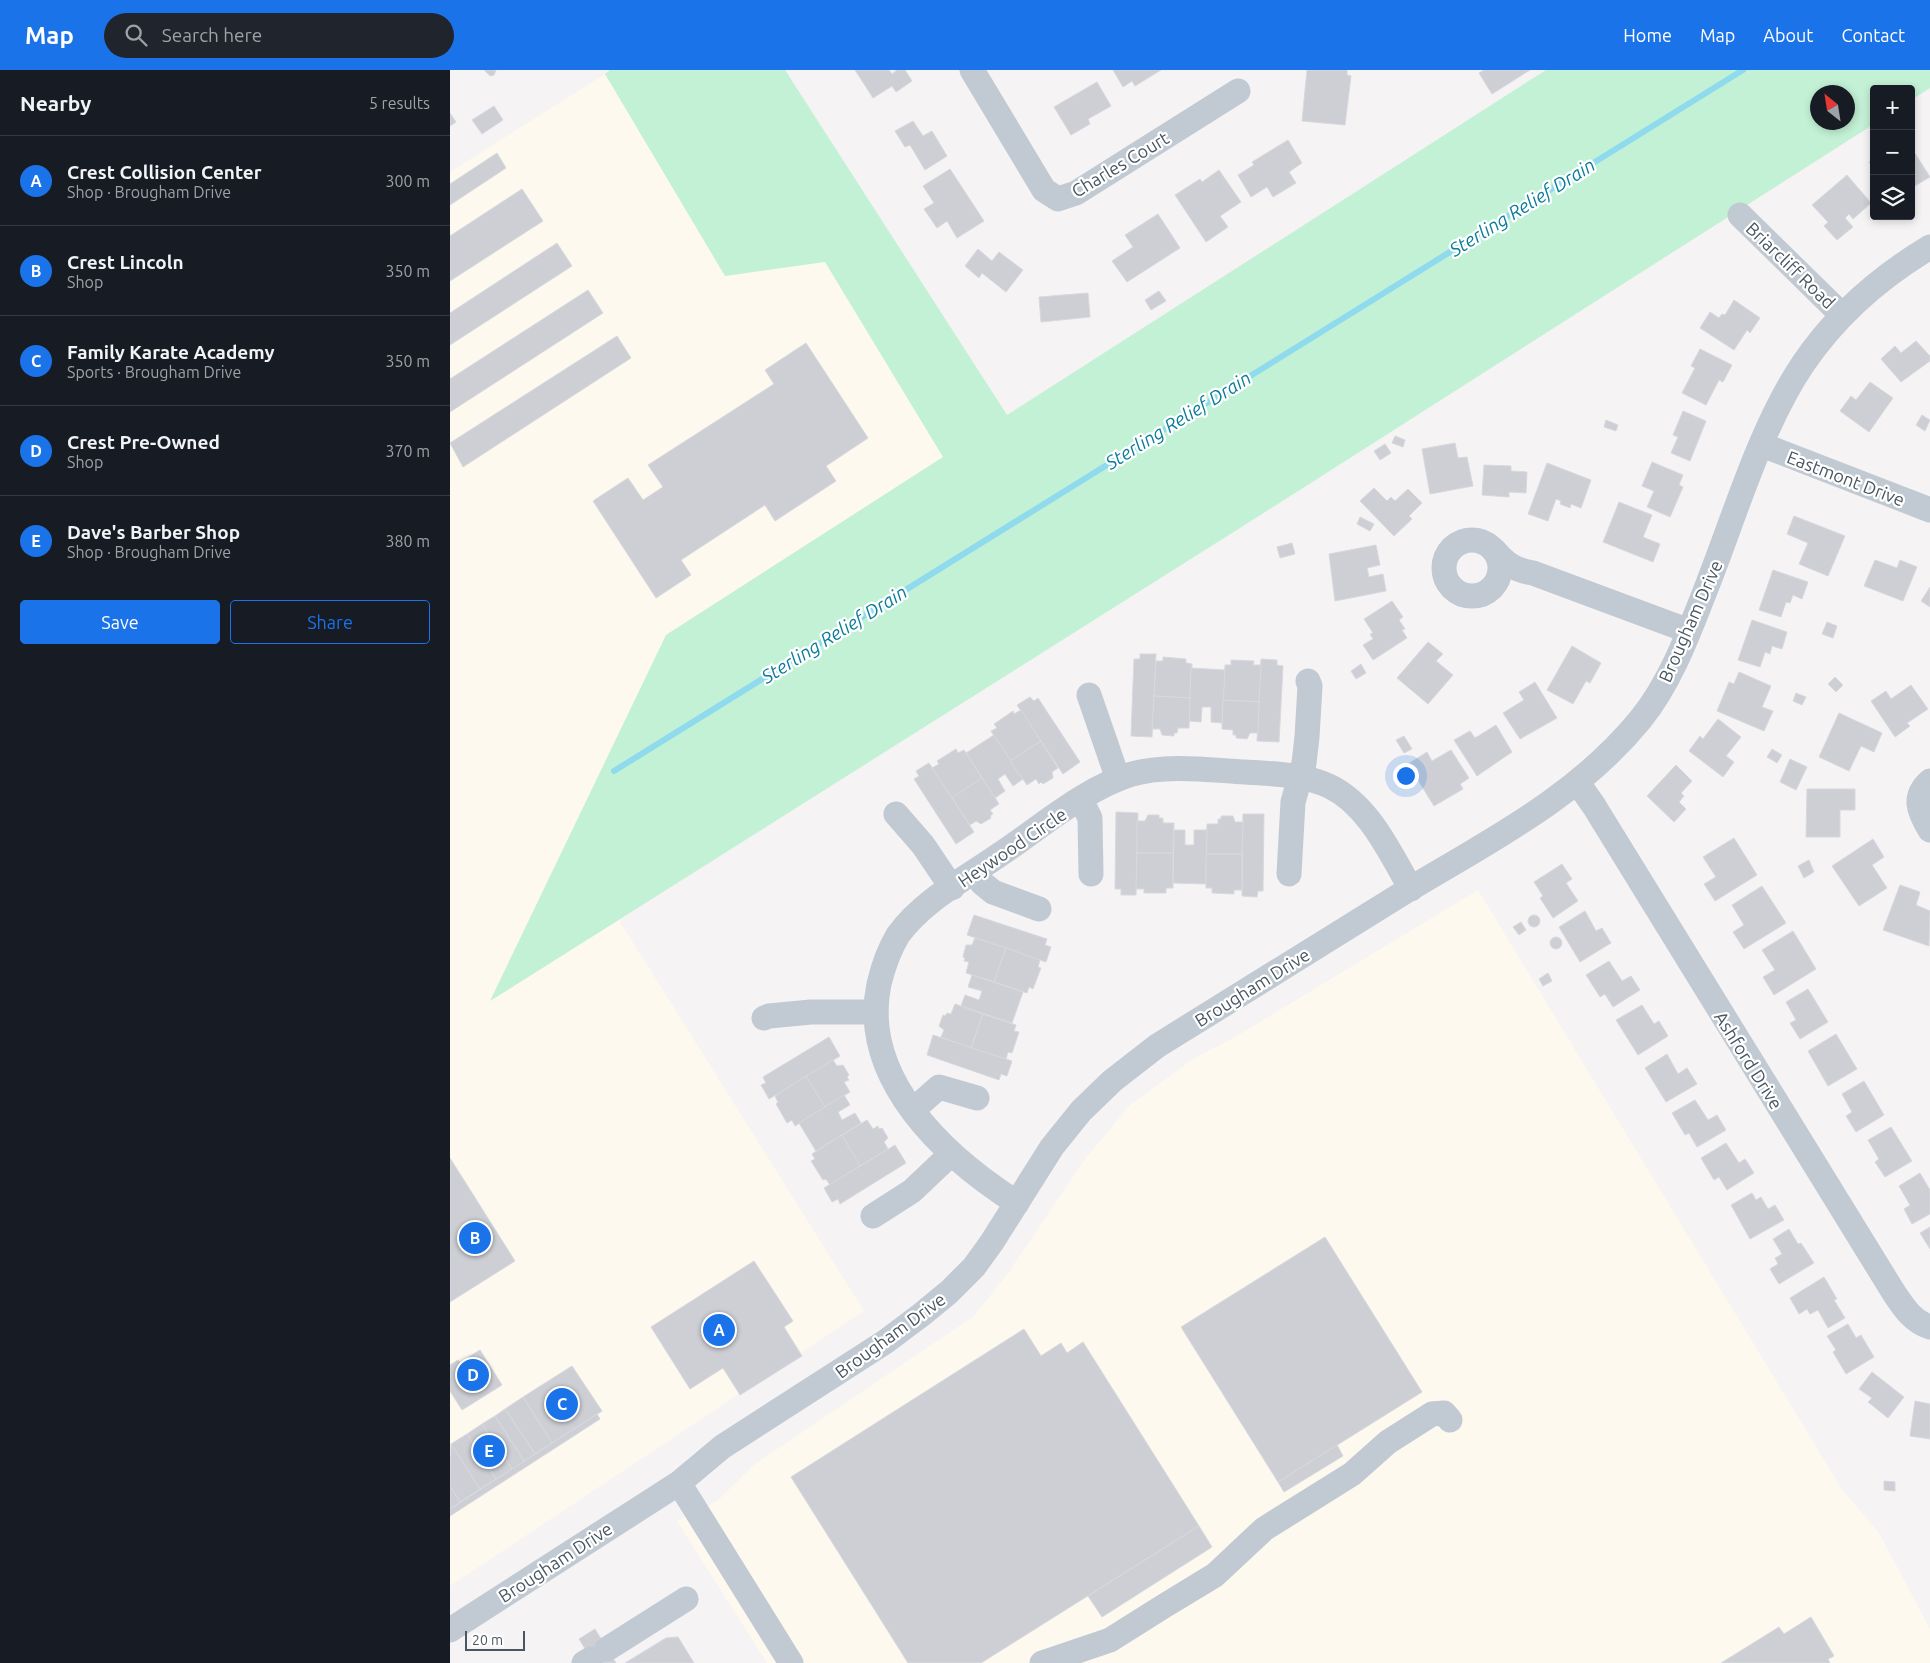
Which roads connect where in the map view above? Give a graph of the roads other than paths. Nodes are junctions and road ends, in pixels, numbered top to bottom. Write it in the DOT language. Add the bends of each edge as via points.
graph roads {
  1 [pos="972,70"];
  2 [pos="1238,91"];
  3 [pos="1740,215"];
  4 [pos="1930,247"];
  5 [pos="1842,315"];
  6 [pos="1762,445"];
  7 [pos="1930,510"];
  8 [pos="1495,551"];
  9 [pos="1519,571"];
  10 [pos="1494,587"];
  11 [pos="1689,631"];
  12 [pos="1308,681"];
  13 [pos="1089,695"];
  14 [pos="1299,777"];
  15 [pos="1118,780"];
  16 [pos="1930,781"];
  17 [pos="1578,783"];
  18 [pos="1080,800"];
  19 [pos="896,814"];
  20 [pos="1930,830"];
  21 [pos="975,872"];
  22 [pos="1091,874"];
  23 [pos="1289,874"];
  24 [pos="952,888"];
  25 [pos="1411,889"];
  26 [pos="1039,909"];
  27 [pos="876,1012"];
  28 [pos="764,1018"];
  29 [pos="977,1098"];
  30 [pos="914,1110"];
  31 [pos="951,1154"];
  32 [pos="1017,1203"];
  33 [pos="872,1216"];
  34 [pos="1930,1327"];
  35 [pos="1450,1420"];
  36 [pos="679,1483"];
  37 [pos="686,1599"];
  38 [pos="450,1630"];
  39 [pos="594,1657"];
  40 [pos="791,1663"];
  41 [pos="1042,1663"];
  1 -- 2 [label="street, Charles Court" via="1044,190 1058,199 1076,193"];
  3 -- 5 [label="street, Briarcliff Road"];
  4 -- 5 [label="street, Brougham Drive" via="1888,274"];
  5 -- 6 [label="street, Brougham Drive" via="1803,364"];
  6 -- 7 [label="street, Eastmont Drive"];
  6 -- 11 [label="street, Brougham Drive"];
  8 -- 9 [label="street" via="1506,564"];
  8 -- 10 [label="street" via="1500,569"];
  8 -- 10 [label="street" via="1480,541 1462,541 1448,552 1443,570 1450,587 1467,596 1486,593"];
  9 -- 10 [label="street" via="1506,576"];
  9 -- 11 [label="street" via="1533,573"];
  11 -- 17 [label="street, Brougham Drive" via="1662,686 1642,717"];
  12 -- 14 [label="street" via="1307,737"];
  13 -- 15 [label="street"];
  14 -- 15 [label="street, Heywood Circle" via="1181,769 1155,770"];
  14 -- 23 [label="street" via="1293,802"];
  14 -- 25 [label="street, Heywood Circle" via="1329,786 1358,807"];
  15 -- 18 [label="street, Heywood Circle"];
  16 -- 20 [label="street" via="1923,787 1918,803"];
  17 -- 25 [label="street, Brougham Drive" via="1535,814"];
  17 -- 34 [label="street, Ashford Drive" via="1894,1294 1920,1324"];
  18 -- 21 [label="street, Heywood Circle"];
  18 -- 22 [label="street" via="1090,818"];
  19 -- 24 [label="street"];
  21 -- 24 [label="street, Heywood Circle"];
  21 -- 26 [label="street" via="993,892"];
  24 -- 27 [label="street, Heywood Circle" via="915,917 899,935 881,973"];
  25 -- 32 [label="street, Brougham Drive" via="1157,1046 1112,1081 1081,1111 1052,1147"];
  27 -- 28 [label="street" via="811,1012"];
  27 -- 30 [label="street, Heywood Circle" via="885,1062"];
  29 -- 30 [label="street" via="939,1087"];
  30 -- 31 [label="street, Heywood Circle"];
  31 -- 32 [label="street, Heywood Circle"];
  31 -- 33 [label="street" via="920,1186"];
  32 -- 36 [label="street, Brougham Drive" via="974,1267 949,1292 885,1342 722,1447"];
  35 -- 41 [label="street" via="1444,1414 1432,1414 1388,1442 1352,1474 1264,1529 1215,1575 1110,1640"];
  36 -- 38 [label="street, Brougham Drive"];
  36 -- 40 [label="street"];
  37 -- 39 [label="street"];
}
